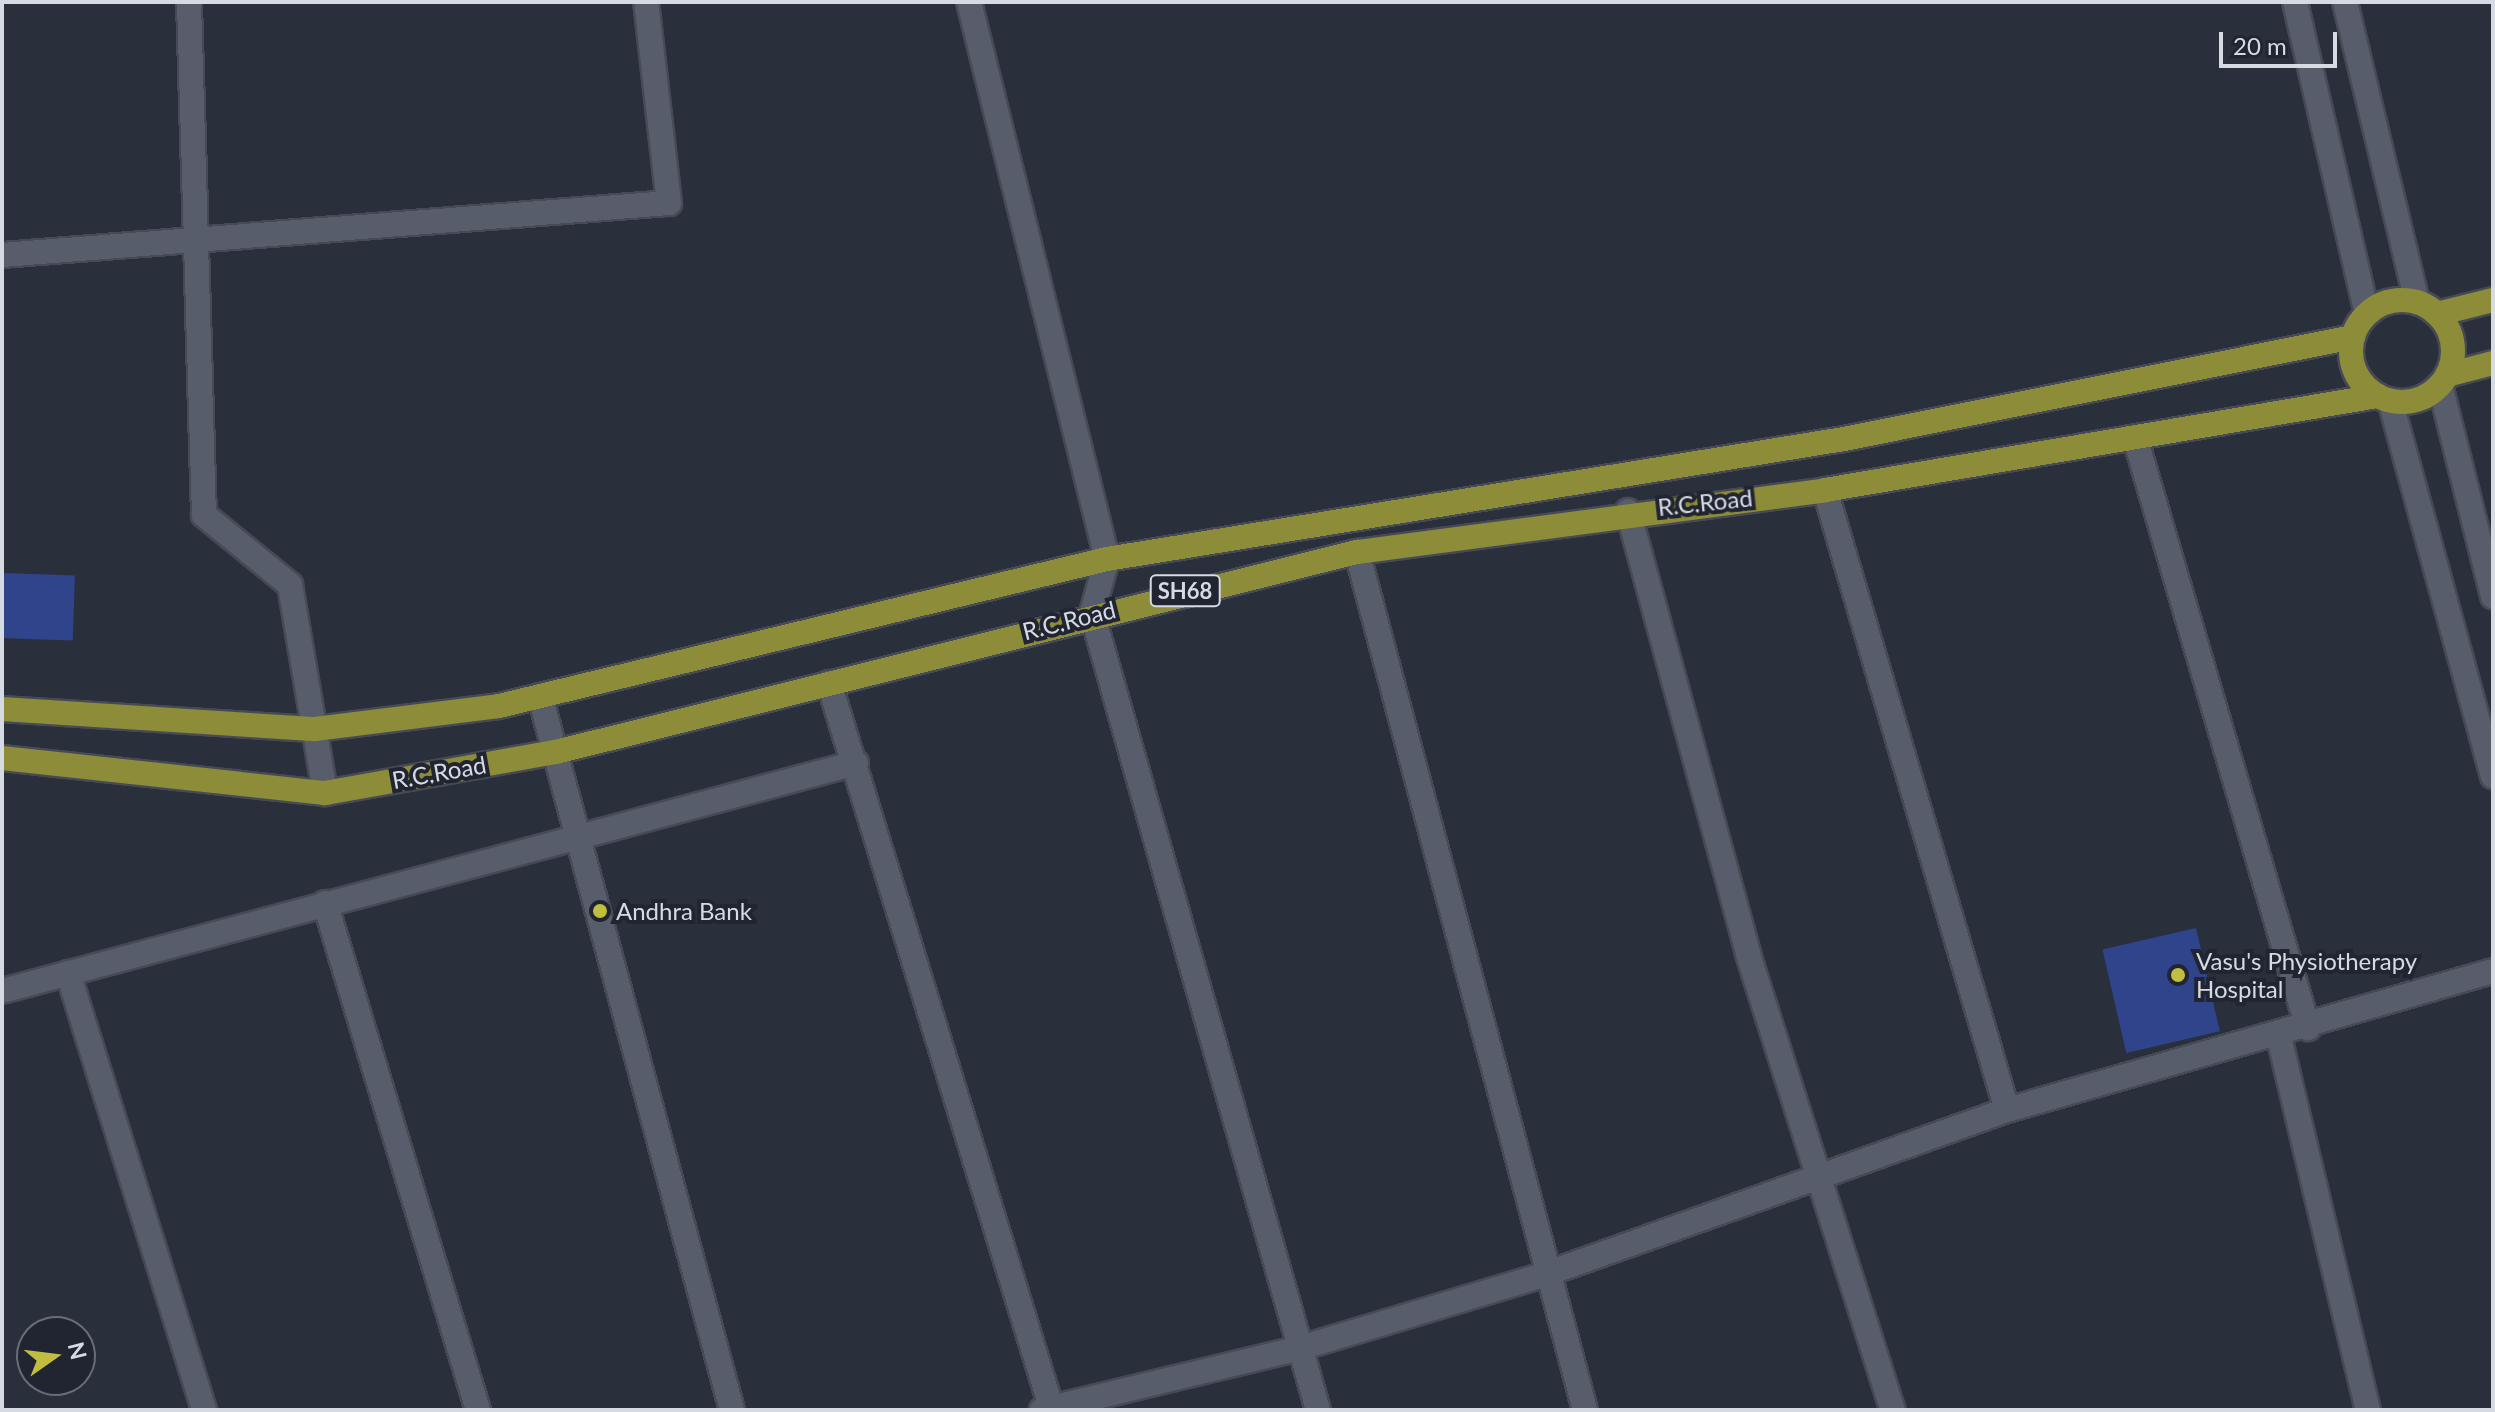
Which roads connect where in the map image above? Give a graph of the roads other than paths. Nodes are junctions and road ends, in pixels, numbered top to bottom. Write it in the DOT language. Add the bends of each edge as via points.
graph roads {
  1 [pos="189,2"];
  2 [pos="646,2"];
  3 [pos="969,2"];
  4 [pos="2295,2"];
  5 [pos="2345,2"];
  6 [pos="196,243"];
  7 [pos="2,255"];
  8 [pos="2493,300"];
  9 [pos="2427,308"];
  10 [pos="2367,313"];
  11 [pos="2353,337"];
  12 [pos="2493,363"];
  13 [pos="2443,380"];
  14 [pos="2384,398"];
  15 [pos="2136,441"];
  16 [pos="1825,490"];
  17 [pos="1628,511"];
  18 [pos="1357,552"];
  19 [pos="1107,559"];
  20 [pos="2493,593"];
  21 [pos="1092,613"];
  22 [pos="829,683"];
  23 [pos="540,696"];
  24 [pos="2,709"];
  25 [pos="315,729"];
  26 [pos="556,752"];
  27 [pos="2,758"];
  28 [pos="856,763"];
  29 [pos="2493,776"];
  30 [pos="325,793"];
  31 [pos="578,842"];
  32 [pos="325,903"];
  33 [pos="2493,971"];
  34 [pos="68,973"];
  35 [pos="2,991"];
  36 [pos="2308,1028"];
  37 [pos="2279,1037"];
  38 [pos="2007,1110"];
  39 [pos="1821,1180"];
  40 [pos="1546,1274"];
  41 [pos="1300,1348"];
  42 [pos="1049,1409"];
  43 [pos="204,1410"];
  44 [pos="478,1410"];
  45 [pos="732,1410"];
  46 [pos="1318,1410"];
  47 [pos="1585,1410"];
  48 [pos="1893,1410"];
  49 [pos="2368,1410"];
  1 -- 6 [label="street"];
  2 -- 6 [label="street" via="669,203"];
  3 -- 19 [label="street"];
  4 -- 10 [label="street"];
  5 -- 9 [label="street"];
  6 -- 7 [label="street"];
  6 -- 25 [label="street" via="204,515 290,585"];
  8 -- 9 [label="main road"];
  9 -- 10 [label="main road" via="2390,300"];
  9 -- 13 [label="main road" via="2452,337"];
  10 -- 11 [label="main road"];
  11 -- 14 [label="main road" via="2353,364"];
  11 -- 19 [label="main road, R.C.Road / SH68" via="1844,439"];
  12 -- 13 [label="main road"];
  13 -- 14 [label="main road, SH68" via="2417,400"];
  13 -- 20 [label="street"];
  14 -- 15 [label="main road, R.C.Road / SH68"];
  14 -- 29 [label="street"];
  15 -- 16 [label="main road, R.C.Road / SH68"];
  15 -- 36 [label="street"];
  16 -- 17 [label="main road, R.C.Road / SH68"];
  16 -- 38 [label="street"];
  17 -- 18 [label="main road, R.C.Road / SH68"];
  17 -- 39 [label="street" via="1748,954"];
  18 -- 21 [label="main road, R.C.Road / SH68"];
  18 -- 40 [label="street"];
  19 -- 21 [label="street"];
  19 -- 23 [label="main road, R.C.Road / SH68"];
  21 -- 22 [label="main road, R.C.Road / SH68"];
  21 -- 41 [label="street"];
  22 -- 26 [label="main road, R.C.Road / SH68"];
  22 -- 28 [label="street"];
  23 -- 25 [label="main road, R.C.Road / SH68"];
  23 -- 26 [label="street"];
  24 -- 25 [label="main road, R.C.Road / SH68"];
  25 -- 30 [label="street"];
  26 -- 30 [label="main road, R.C.Road / SH68"];
  26 -- 31 [label="street"];
  27 -- 30 [label="main road, R.C.Road / SH68"];
  28 -- 31 [label="street"];
  28 -- 42 [label="street"];
  31 -- 32 [label="street"];
  31 -- 45 [label="street"];
  32 -- 34 [label="street"];
  32 -- 44 [label="street"];
  33 -- 36 [label="street"];
  34 -- 35 [label="street"];
  34 -- 43 [label="street"];
  36 -- 37 [label="street"];
  37 -- 38 [label="street"];
  37 -- 49 [label="street"];
  38 -- 39 [label="street"];
  39 -- 40 [label="street"];
  39 -- 48 [label="street"];
  40 -- 41 [label="street"];
  40 -- 47 [label="street"];
  41 -- 42 [label="street"];
  41 -- 46 [label="street"];
}
